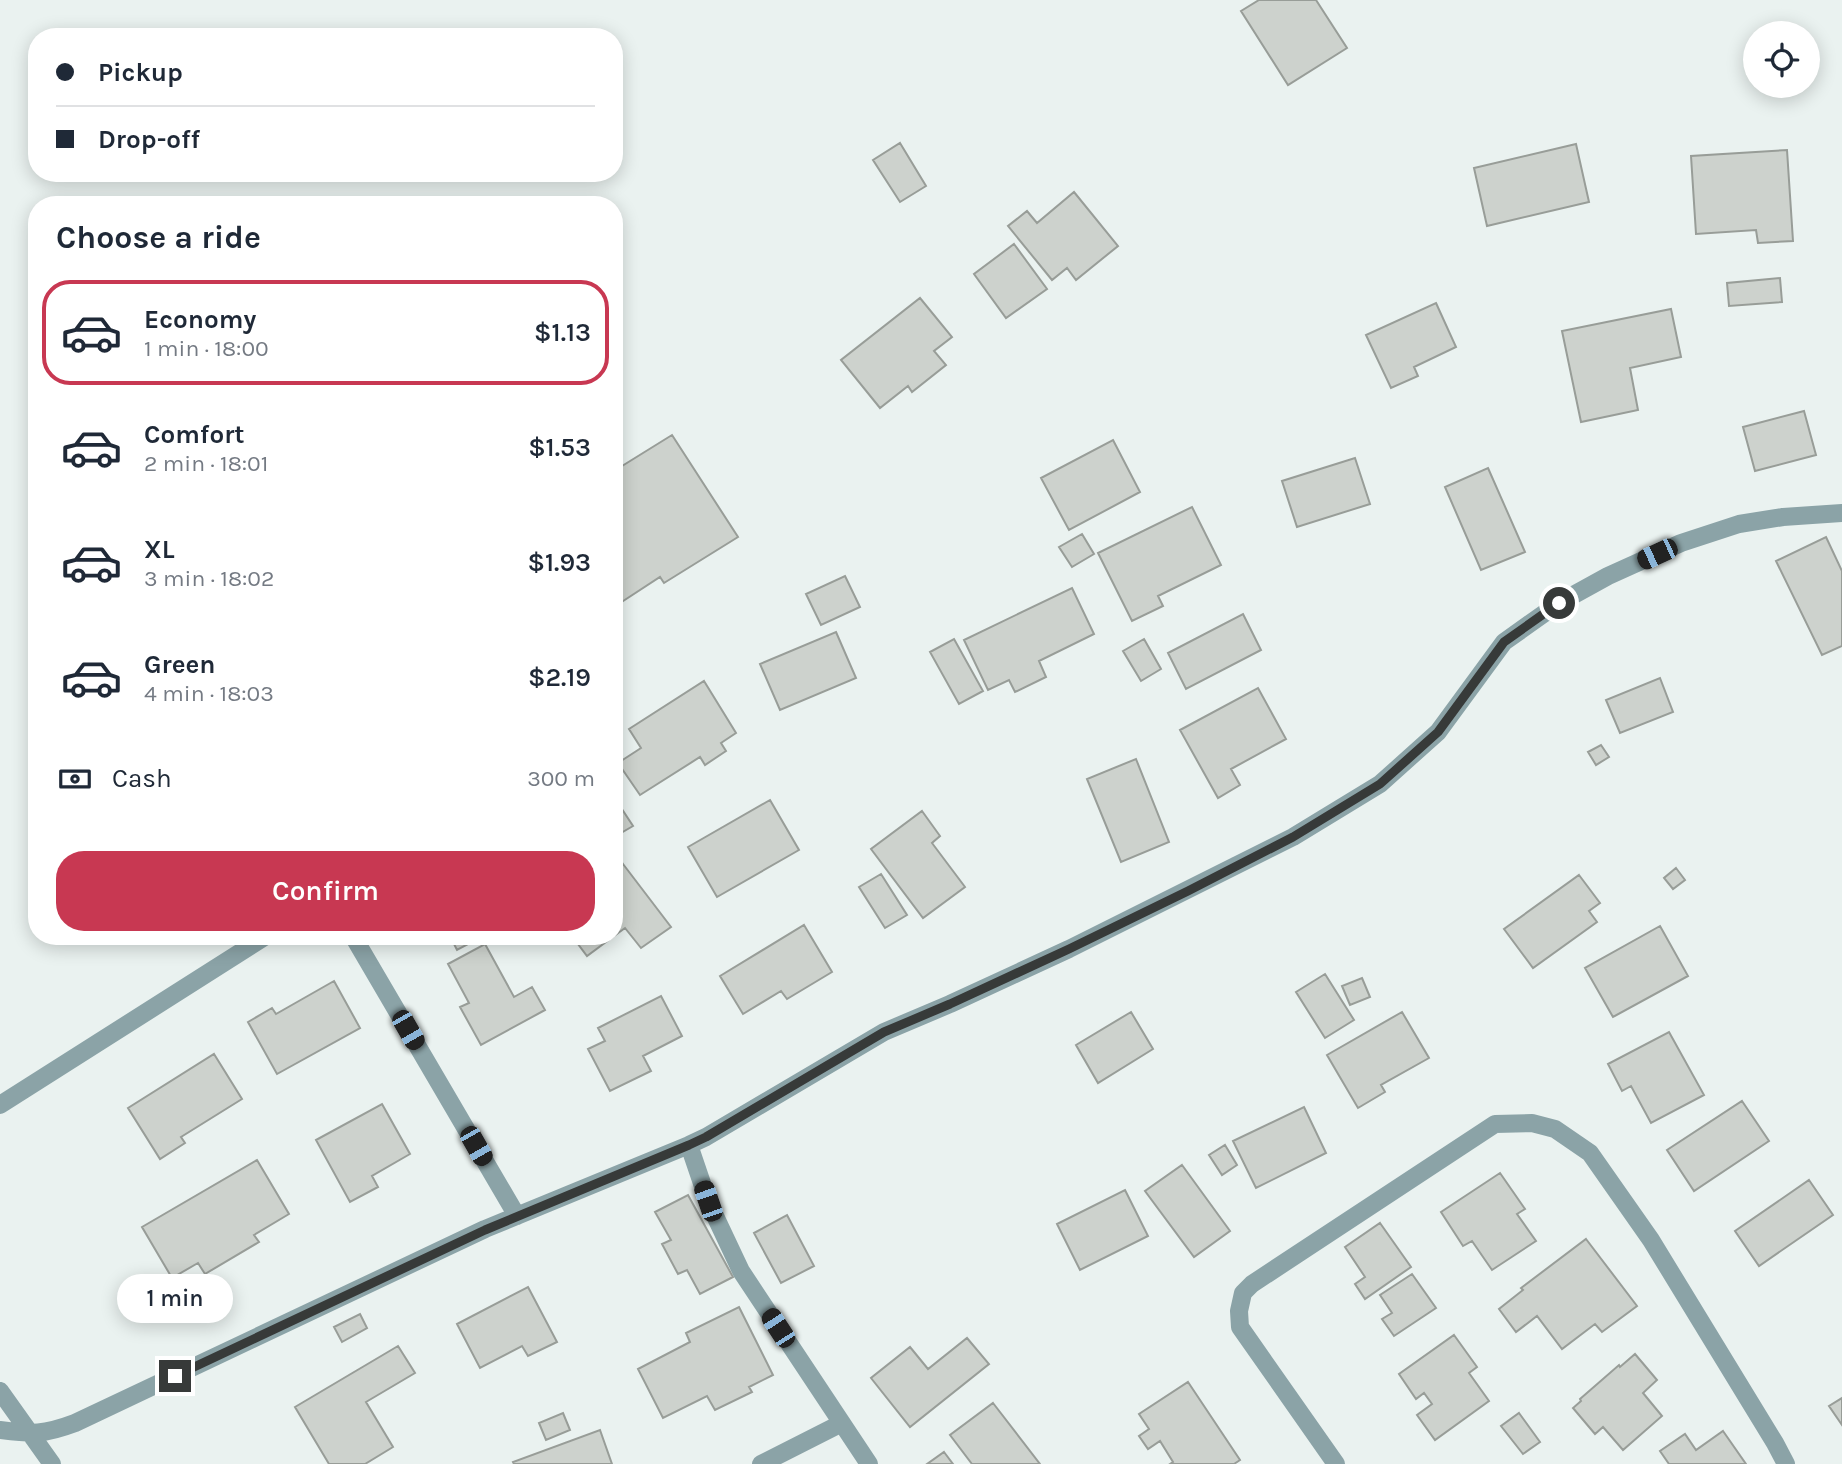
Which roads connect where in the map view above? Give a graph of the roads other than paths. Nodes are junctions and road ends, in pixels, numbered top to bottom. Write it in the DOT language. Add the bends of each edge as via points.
graph roads {
  1 [pos="1842,513"];
  2 [pos="252,945"];
  3 [pos="359,945"];
  4 [pos="0,1105"];
  5 [pos="689,1145"];
  6 [pos="517,1216"];
  7 [pos="0,1391"];
  8 [pos="842,1423"];
  9 [pos="0,1430"];
  10 [pos="31,1434"];
  11 [pos="52,1464"];
  12 [pos="761,1464"];
  13 [pos="869,1464"];
  14 [pos="1336,1464"];
  15 [pos="1786,1464"];
  1 -- 5 [label="street" via="1739,524 1681,543 1608,576 1504,642 1438,732 1380,784 1293,837 1177,896 884,1032"];
  2 -- 4 [label="street"];
  3 -- 6 [label="street"];
  5 -- 6 [label="street"];
  5 -- 8 [label="street" via="708,1201 741,1271"];
  6 -- 10 [label="street" via="75,1423"];
  7 -- 10 [label="street"];
  8 -- 12 [label="street"];
  8 -- 13 [label="street"];
  9 -- 10 [label="street"];
  10 -- 11 [label="street"];
  14 -- 15 [label="street" via="1240,1327 1243,1293 1495,1124 1532,1123 1555,1129 1590,1153 1651,1240"];
}
